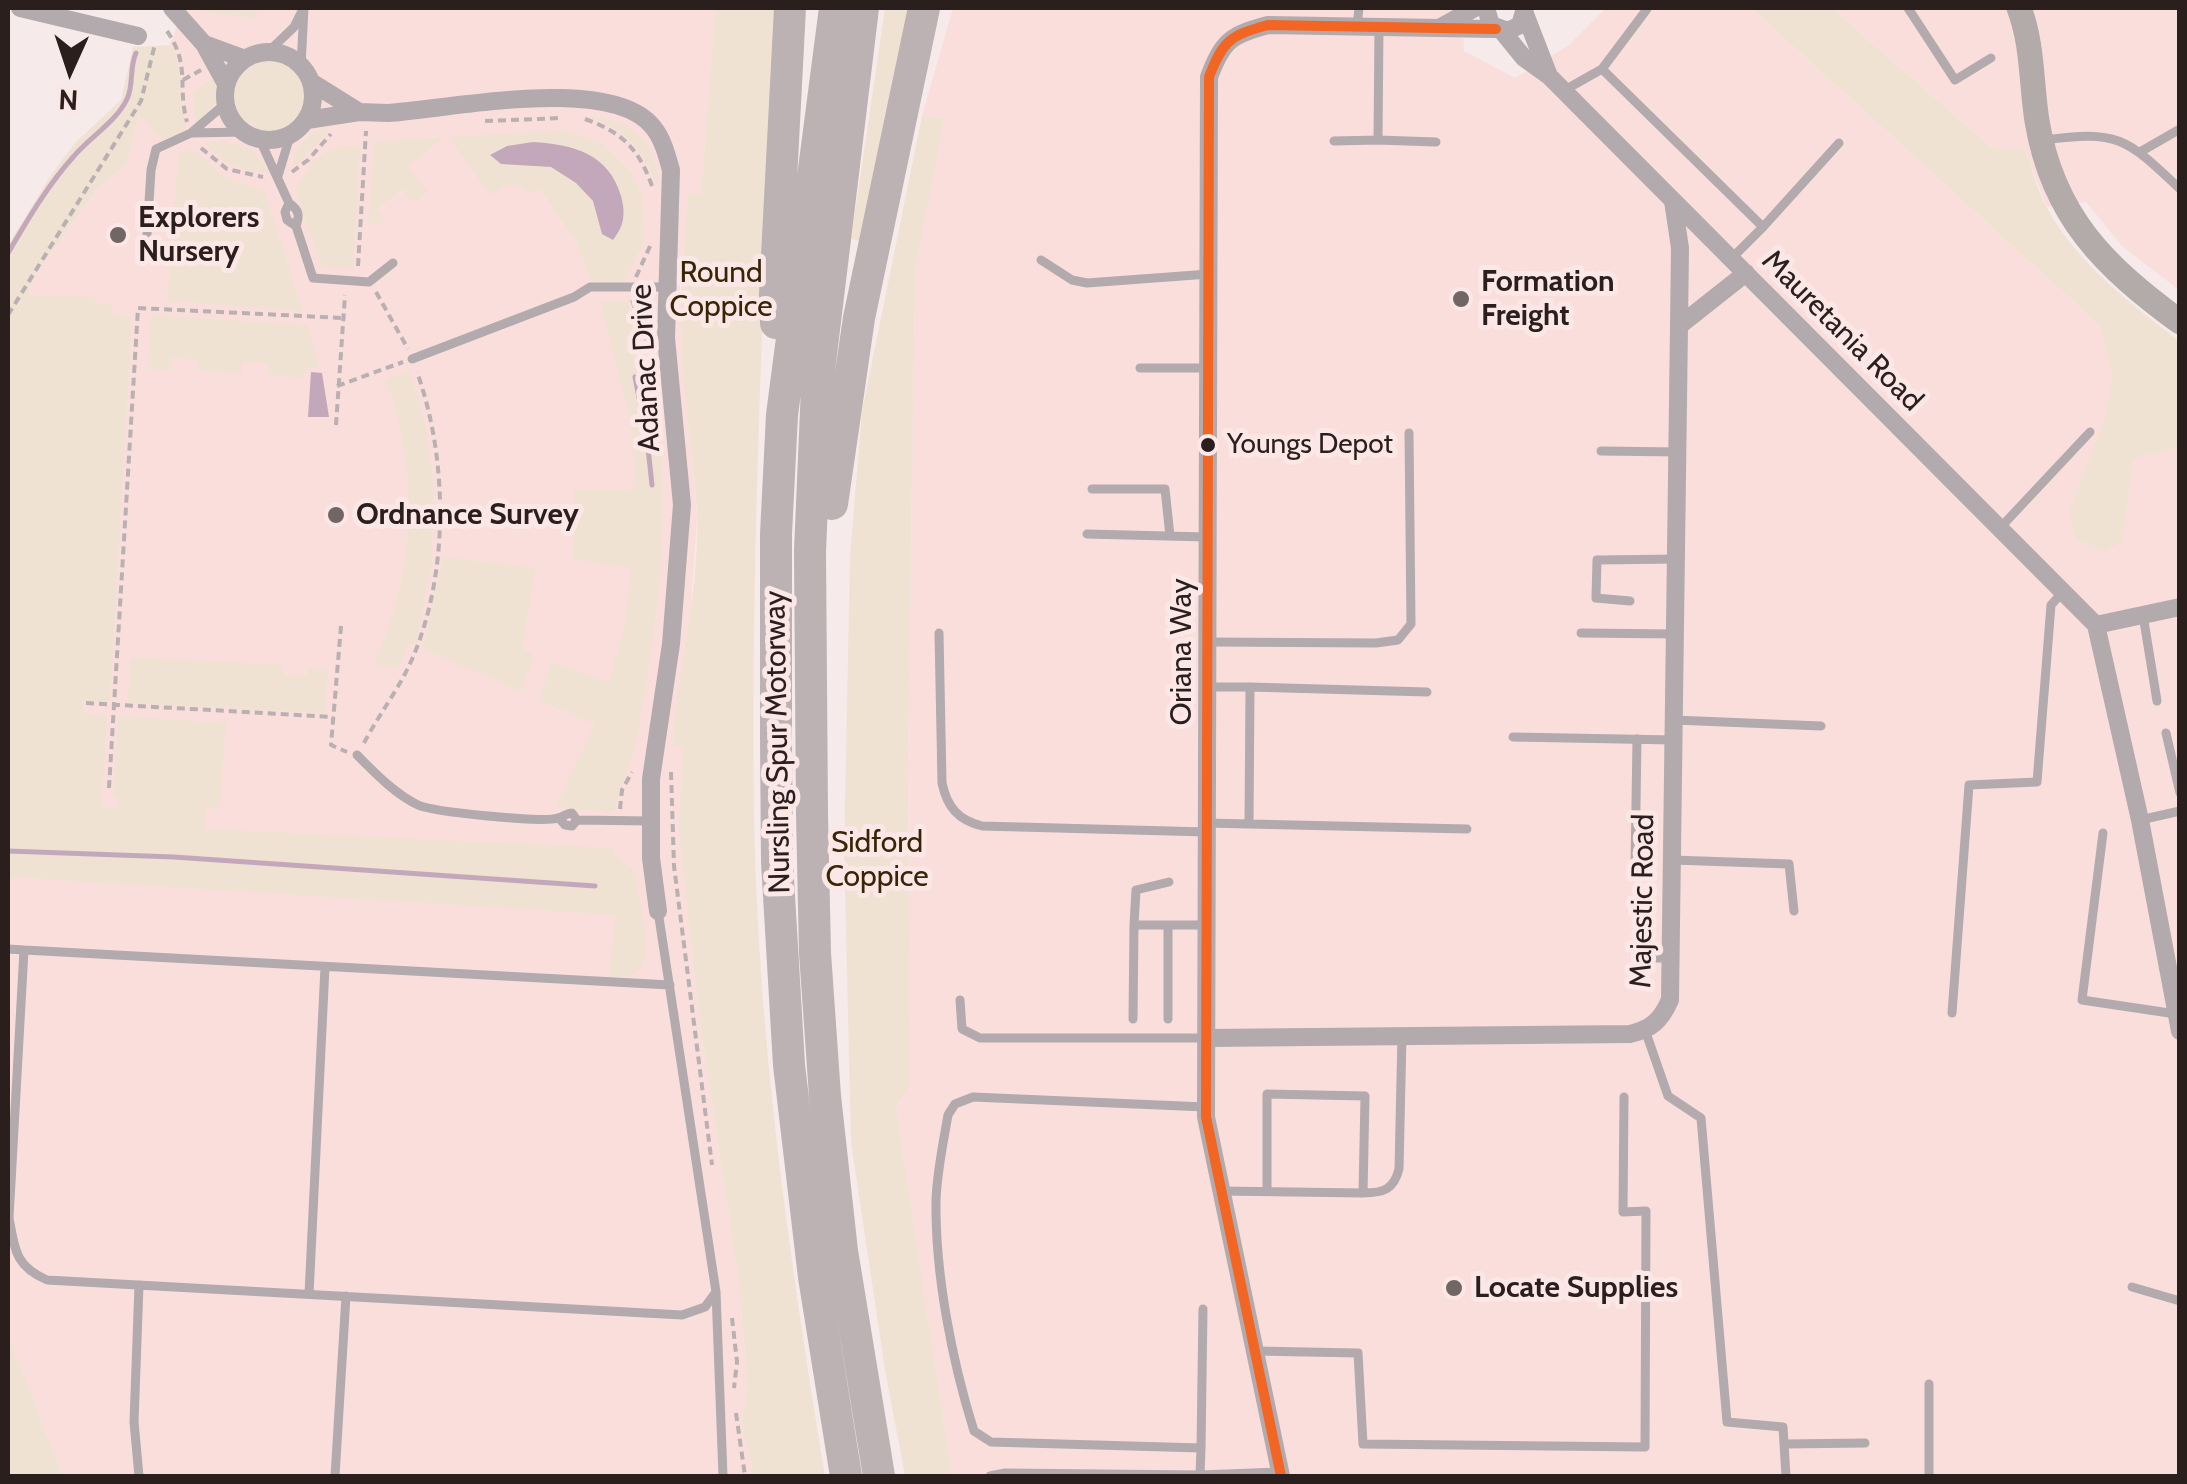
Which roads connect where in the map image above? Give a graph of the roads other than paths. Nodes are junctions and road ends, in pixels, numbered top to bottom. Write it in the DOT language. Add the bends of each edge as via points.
graph roads {
  1 [pos="20,8"];
  2 [pos="172,8"];
  3 [pos="790,8"];
  4 [pos="834,8"];
  5 [pos="864,8"];
  6 [pos="924,8"];
  7 [pos="1475,8"];
  8 [pos="1486,8"];
  9 [pos="1908,8"];
  10 [pos="2019,8"];
  11 [pos="1648,9"];
  12 [pos="1525,11"];
  13 [pos="1358,17"];
  14 [pos="1379,26"];
  15 [pos="1439,28"];
  16 [pos="1499,30"];
  17 [pos="147,38"];
  18 [pos="204,44"];
  19 [pos="268,52"];
  20 [pos="1992,58"];
  21 [pos="245,59"];
  22 [pos="1602,69"];
  23 [pos="306,74"];
  24 [pos="1549,76"];
  25 [pos="226,84"];
  26 [pos="1563,92"];
  27 [pos="225,104"];
  28 [pos="358,112"];
  29 [pos="307,120"];
  30 [pos="2180,130"];
  31 [pos="191,133"];
  32 [pos="251,136"];
  33 [pos="290,136"];
  34 [pos="1334,140"];
  35 [pos="1378,140"];
  36 [pos="2041,140"];
  37 [pos="1436,142"];
  38 [pos="1839,143"];
  39 [pos="2140,152"];
  40 [pos="278,176"];
  41 [pos="2180,189"];
  42 [pos="1672,201"];
  43 [pos="1762,227"];
  44 [pos="148,235"];
  45 [pos="1732,259"];
  46 [pos="1041,260"];
  47 [pos="393,263"];
  48 [pos="1746,273"];
  49 [pos="1210,274"];
  50 [pos="667,286"];
  51 [pos="2180,322"];
  52 [pos="1680,326"];
  53 [pos="412,359"];
  54 [pos="1140,368"];
  55 [pos="1210,368"];
  56 [pos="782,415"];
  57 [pos="2090,432"];
  58 [pos="1409,433"];
  59 [pos="1601,451"];
  60 [pos="1678,452"];
  61 [pos="1092,489"];
  62 [pos="2000,528"];
  63 [pos="1087,534"];
  64 [pos="1170,536"];
  65 [pos="1210,537"];
  66 [pos="1676,559"];
  67 [pos="2064,590"];
  68 [pos="1630,600"];
  69 [pos="2180,607"];
  70 [pos="2143,615"];
  71 [pos="2096,625"];
  72 [pos="939,633"];
  73 [pos="1581,633"];
  74 [pos="1675,634"];
  75 [pos="1210,642"];
  76 [pos="812,670"];
  77 [pos="1210,687"];
  78 [pos="1250,687"];
  79 [pos="1427,692"];
  80 [pos="2157,700"];
  81 [pos="1674,720"];
  82 [pos="1821,726"];
  83 [pos="2166,733"];
  84 [pos="1513,737"];
  85 [pos="1636,740"];
  86 [pos="1674,740"];
  87 [pos="357,756"];
  88 [pos="2180,793"];
  89 [pos="2180,812"];
  90 [pos="2140,820"];
  91 [pos="650,821"];
  92 [pos="1250,824"];
  93 [pos="1207,827"];
  94 [pos="1468,829"];
  95 [pos="2103,833"];
  96 [pos="1672,860"];
  97 [pos="1635,868"];
  98 [pos="1170,882"];
  99 [pos="658,911"];
  100 [pos="1794,911"];
  101 [pos="1134,925"];
  102 [pos="1206,925"];
  103 [pos="1168,926"];
  104 [pos="8,949"];
  105 [pos="24,950"];
  106 [pos="1639,958"];
  107 [pos="1671,958"];
  108 [pos="326,967"];
  109 [pos="670,986"];
  110 [pos="960,1000"];
  111 [pos="1952,1013"];
  112 [pos="2178,1017"];
  113 [pos="1133,1019"];
  114 [pos="1168,1019"];
  115 [pos="1645,1030"];
  116 [pos="1402,1036"];
  117 [pos="1208,1038"];
  118 [pos="1624,1097"];
  119 [pos="1206,1107"];
  120 [pos="1222,1191"];
  121 [pos="1267,1191"];
  122 [pos="1364,1193"];
  123 [pos="138,1285"];
  124 [pos="2132,1287"];
  125 [pos="716,1292"];
  126 [pos="309,1294"];
  127 [pos="346,1296"];
  128 [pos="2180,1301"];
  129 [pos="1202,1308"];
  130 [pos="1255,1351"];
  131 [pos="1929,1384"];
  132 [pos="1865,1443"];
  133 [pos="1784,1444"];
  134 [pos="1201,1448"];
  135 [pos="1280,1474"];
  136 [pos="139,1476"];
  137 [pos="336,1476"];
  138 [pos="723,1476"];
  139 [pos="846,1476"];
  140 [pos="880,1476"];
  141 [pos="990,1476"];
  142 [pos="1200,1476"];
  143 [pos="1786,1476"];
  144 [pos="1929,1476"];
  1 -- 17 [label="street"];
  2 -- 18 [label="street"];
  3 -- 56 [label="highway" via="774,294"];
  4 -- 56 [label="highway, Nursling Spur Motorway"];
  5 -- 76 [label="highway, Nursling Spur Motorway" via="816,387"];
  6 -- 76 [label="highway" via="859,318"];
  7 -- 15 [label="street"];
  8 -- 16 [label="street, Mauretania Road" via="1487,20"];
  9 -- 20 [label="lane" via="1955,80"];
  10 -- 36 [label="street" via="2028,30"];
  11 -- 22 [label="lane"];
  12 -- 16 [label="street" via="1515,30"];
  12 -- 24 [label="street, Mauretania Road"];
  13 -- 14 [label="street, Oriana Way"];
  13 -- 49 [label="street, Oriana Way" via="1268,24 1237,33 1220,50 1209,76"];
  14 -- 15 [label="street, Oriana Way"];
  14 -- 35 [label="lane"];
  15 -- 16 [label="street, Oriana Way"];
  16 -- 24 [label="street, Mauretania Road"];
  18 -- 21 [label="street"];
  18 -- 25 [label="street"];
  19 -- 21 [label="street"];
  19 -- 23 [label="street" via="287,56"];
  19 -- 23 [label="lane" via="304,8"];
  21 -- 25 [label="street"];
  22 -- 26 [label="lane"];
  22 -- 43 [label="lane"];
  23 -- 28 [label="street"];
  23 -- 29 [label="street" via="313,99"];
  24 -- 26 [label="street, Mauretania Road"];
  25 -- 27 [label="street"];
  26 -- 42 [label="street, Mauretania Road"];
  27 -- 31 [label="lane"];
  27 -- 32 [label="street" via="231,120"];
  28 -- 29 [label="street, Adanac Drive"];
  28 -- 50 [label="street, Adanac Drive" via="579,98 632,110 653,126 671,170"];
  29 -- 33 [label="street"];
  30 -- 39 [label="lane"];
  31 -- 32 [label="lane"];
  31 -- 44 [label="lane" via="156,148"];
  32 -- 33 [label="street"];
  32 -- 40 [label="lane"];
  33 -- 40 [label="lane"];
  34 -- 35 [label="lane"];
  35 -- 37 [label="lane"];
  36 -- 39 [label="lane" via="2104,136"];
  36 -- 51 [label="street" via="2053,182 2095,252"];
  38 -- 43 [label="lane"];
  39 -- 41 [label="lane"];
  40 -- 47 [label="lane" via="299,216 296,226 313,278 369,282"];
  42 -- 45 [label="street, Mauretania Road"];
  42 -- 52 [label="street, Majestic Road"];
  43 -- 45 [label="lane"];
  45 -- 48 [label="street, Mauretania Road"];
  46 -- 49 [label="lane" via="1087,283"];
  48 -- 52 [label="street"];
  48 -- 62 [label="street, Mauretania Road"];
  49 -- 55 [label="street, Oriana Way"];
  50 -- 53 [label="lane" via="597,290"];
  50 -- 91 [label="street, Adanac Drive" via="682,546"];
  52 -- 60 [label="street, Majestic Road"];
  54 -- 55 [label="lane"];
  55 -- 65 [label="street, Oriana Way"];
  56 -- 139 [label="highway, Nursling Spur Motorway" via="776,737 789,1065"];
  57 -- 62 [label="lane"];
  58 -- 75 [label="lane" via="1411,624 1398,640"];
  59 -- 60 [label="lane"];
  60 -- 66 [label="street, Majestic Road"];
  61 -- 64 [label="lane" via="1165,489"];
  62 -- 67 [label="street, Mauretania Road"];
  63 -- 64 [label="lane"];
  64 -- 65 [label="lane"];
  65 -- 75 [label="street, Oriana Way"];
  66 -- 68 [label="lane" via="1597,560 1596,598"];
  66 -- 74 [label="street, Majestic Road"];
  67 -- 71 [label="street, Mauretania Road"];
  67 -- 111 [label="lane" via="2051,605 2037,782 1969,784"];
  69 -- 70 [label="street"];
  70 -- 71 [label="street"];
  70 -- 80 [label="lane"];
  71 -- 90 [label="street, Mauretania Road"];
  72 -- 93 [label="lane" via="942,783 946,802 967,822"];
  73 -- 74 [label="lane"];
  74 -- 81 [label="street, Majestic Road"];
  75 -- 77 [label="street, Oriana Way"];
  76 -- 140 [label="highway, Nursling Spur Motorway" via="815,953 825,1096 842,1251"];
  77 -- 78 [label="lane"];
  77 -- 93 [label="street, Oriana Way"];
  78 -- 79 [label="lane"];
  78 -- 92 [label="lane"];
  81 -- 82 [label="lane"];
  81 -- 86 [label="street, Majestic Road"];
  83 -- 88 [label="lane"];
  84 -- 85 [label="lane"];
  85 -- 86 [label="lane"];
  85 -- 97 [label="lane"];
  86 -- 96 [label="street, Majestic Road"];
  87 -- 91 [label="lane" via="417,804 437,810 559,818 572,826 577,820"];
  89 -- 90 [label="lane"];
  90 -- 112 [label="street, Mauretania Road"];
  91 -- 99 [label="street, Adanac Drive"];
  92 -- 93 [label="lane"];
  92 -- 94 [label="lane"];
  93 -- 102 [label="street, Oriana Way"];
  95 -- 112 [label="lane" via="2082,1000"];
  96 -- 100 [label="lane" via="1789,864"];
  96 -- 107 [label="street, Majestic Road"];
  98 -- 101 [label="lane" via="1136,890"];
  99 -- 109 [label="lane"];
  101 -- 103 [label="lane"];
  101 -- 113 [label="lane"];
  102 -- 103 [label="lane"];
  102 -- 117 [label="street, Oriana Way"];
  103 -- 114 [label="lane"];
  104 -- 105 [label="lane"];
  105 -- 108 [label="lane"];
  105 -- 123 [label="lane" via="9,1218 16,1254 27,1271 47,1280"];
  106 -- 107 [label="lane"];
  107 -- 115 [label="street, Majestic Road" via="1670,1000"];
  108 -- 109 [label="lane"];
  108 -- 126 [label="lane"];
  109 -- 125 [label="lane"];
  110 -- 117 [label="lane" via="962,1029 980,1038"];
  115 -- 116 [label="street, Majestic Road"];
  115 -- 133 [label="lane" via="1668,1096 1701,1118 1727,1422 1783,1427"];
  116 -- 117 [label="street, Majestic Road"];
  116 -- 122 [label="lane" via="1400,1168 1388,1189"];
  117 -- 119 [label="street, Oriana Way"];
  118 -- 130 [label="lane" via="1623,1212 1646,1211 1645,1447 1363,1444 1358,1352"];
  119 -- 120 [label="street, Oriana Way"];
  119 -- 134 [label="lane" via="974,1096 955,1104 948,1116 936,1205 956,1366 981,1438"];
  120 -- 121 [label="lane"];
  120 -- 130 [label="street, Oriana Way"];
  121 -- 122 [label="lane"];
  121 -- 122 [label="lane" via="1267,1094 1284,1094 1366,1096"];
  123 -- 126 [label="lane"];
  123 -- 136 [label="lane"];
  124 -- 128 [label="lane"];
  125 -- 127 [label="lane" via="705,1308 682,1315"];
  125 -- 138 [label="lane"];
  126 -- 127 [label="lane"];
  127 -- 137 [label="lane"];
  129 -- 134 [label="lane"];
  130 -- 135 [label="street, Oriana Way"];
  131 -- 144 [label="lane"];
  132 -- 133 [label="lane"];
  133 -- 143 [label="lane"];
  134 -- 142 [label="lane"];
  135 -- 142 [label="lane"];
  141 -- 142 [label="lane"];
}
